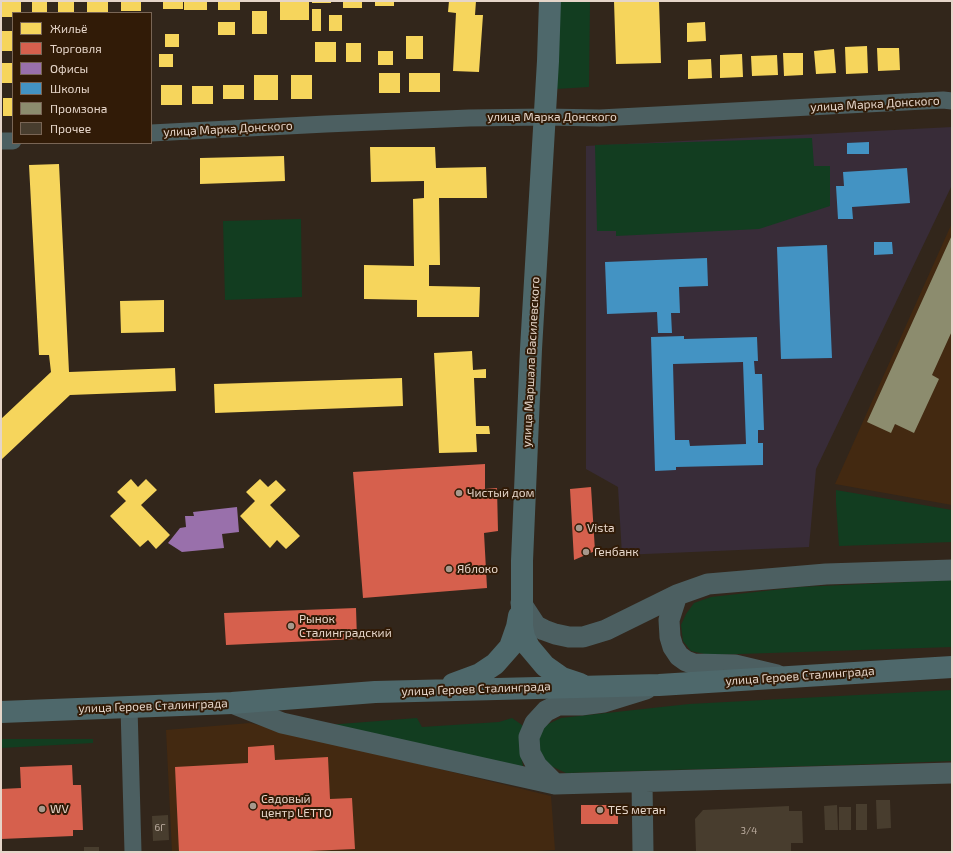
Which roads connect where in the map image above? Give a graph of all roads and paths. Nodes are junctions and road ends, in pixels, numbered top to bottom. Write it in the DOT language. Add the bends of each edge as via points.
graph roads {
  1 [pos="550,1"];
  2 [pos="952,101"];
  3 [pos="544,117"];
  4 [pos="152,133"];
  5 [pos="1,141"];
  6 [pos="12,141"];
  7 [pos="952,570"];
  8 [pos="677,595"];
  9 [pos="521,603"];
  10 [pos="952,666"];
  11 [pos="790,678"];
  12 [pos="659,685"];
  13 [pos="589,686"];
  14 [pos="431,691"];
  15 [pos="232,703"];
  16 [pos="129,707"];
  17 [pos="1,712"];
  18 [pos="952,773"];
  19 [pos="642,782"];
  20 [pos="555,784"];
  21 [pos="133,852"];
  22 [pos="644,852"];
  1 -- 3 [label="main road, улица Маршала Василевского"];
  2 -- 3 [label="street, улица Марка Донского" via="600,118"];
  3 -- 4 [label="street, улица Марка Донского" via="469,118"];
  3 -- 9 [label="main road, улица Маршала Василевского"];
  5 -- 6 [label="street"];
  7 -- 8 [label="street" via="826,574 723,582 708,584"];
  8 -- 9 [label="street" via="606,630 583,637 555,634 536,626"];
  8 -- 11 [label="street" via="669,620 670,637 679,656 694,664 735,665"];
  9 -- 13 [label="main road, улица Маршала Василевского" via="524,637 532,652 544,666 562,678"];
  9 -- 14 [label="main road" via="510,647 495,664 480,674"];
  10 -- 11 [label="main road, улица Героев Сталинграда"];
  11 -- 12 [label="main road, улица Героев Сталинграда"];
  12 -- 13 [label="main road, улица Героев Сталинграда"];
  12 -- 20 [label="street" via="604,702 558,705 546,712 535,723 529,737 530,753 537,766"];
  13 -- 14 [label="main road, улица Героев Сталинграда"];
  14 -- 15 [label="main road, улица Героев Сталинграда" via="375,692"];
  15 -- 16 [label="main road, улица Героев Сталинграда"];
  15 -- 20 [label="street" via="282,723"];
  16 -- 17 [label="main road, улица Героев Сталинграда"];
  16 -- 21 [label="street"];
  18 -- 19 [label="street"];
  19 -- 20 [label="street"];
  19 -- 22 [label="street"];
}
